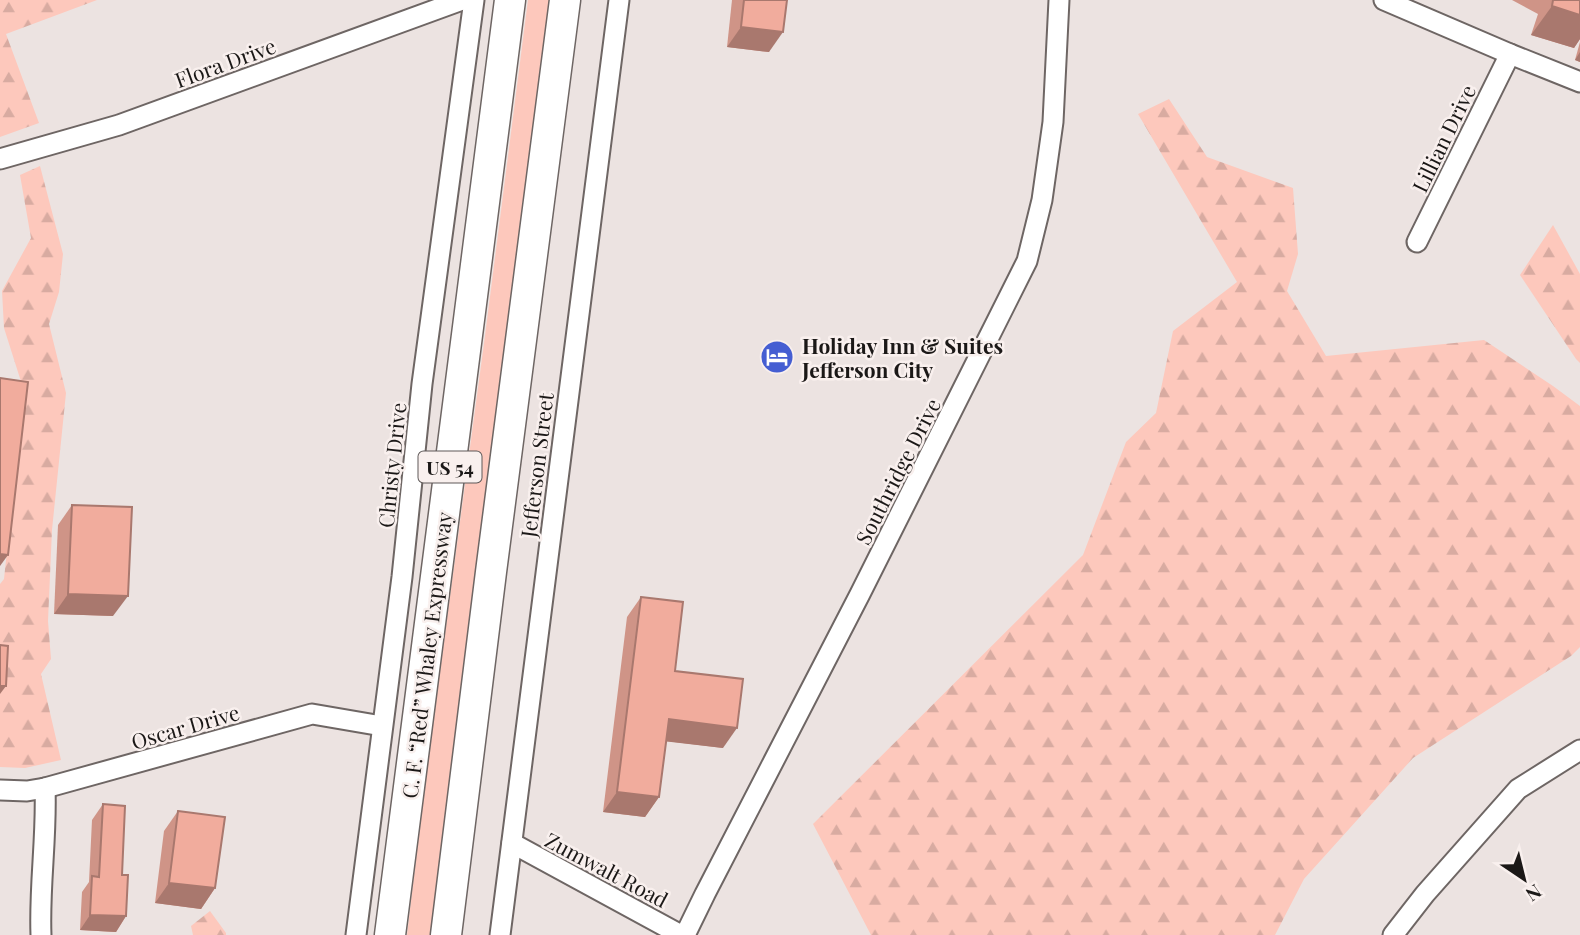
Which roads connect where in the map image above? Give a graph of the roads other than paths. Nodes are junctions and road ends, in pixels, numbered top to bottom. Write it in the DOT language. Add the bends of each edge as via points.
graph roads {
  1 [pos="462,0"];
  2 [pos="474,0"];
  3 [pos="510,0"];
  4 [pos="565,0"];
  5 [pos="619,0"];
  6 [pos="1059,0"];
  7 [pos="1384,0"];
  8 [pos="1510,54"];
  9 [pos="1580,82"];
  10 [pos="0,159"];
  11 [pos="1417,242"];
  12 [pos="382,726"];
  13 [pos="1580,750"];
  14 [pos="45,788"];
  15 [pos="0,790"];
  16 [pos="512,843"];
  17 [pos="41,935"];
  18 [pos="356,935"];
  19 [pos="390,935"];
  20 [pos="446,935"];
  21 [pos="500,935"];
  22 [pos="683,935"];
  23 [pos="1393,935"];
  1 -- 10 [label="street, Flora Drive" via="119,125"];
  2 -- 12 [label="street, Christy Drive"];
  3 -- 19 [label="highway, C. F. “Red” Whaley Expressway / US 54"];
  4 -- 20 [label="highway, US 54"];
  5 -- 16 [label="street, Jefferson Street"];
  6 -- 22 [label="street, Southridge Drive" via="1053,121 1042,200 1027,261"];
  7 -- 8 [label="street"];
  8 -- 9 [label="street"];
  8 -- 11 [label="street, Lillian Drive"];
  12 -- 14 [label="street, Oscar Drive" via="312,713"];
  12 -- 18 [label="street, Christy Drive"];
  13 -- 23 [label="street" via="1518,789"];
  14 -- 15 [label="street, Oscar Drive"];
  14 -- 17 [label="street"];
  16 -- 21 [label="street, Jefferson Street"];
  16 -- 22 [label="street, Zumwalt Road"];
}
